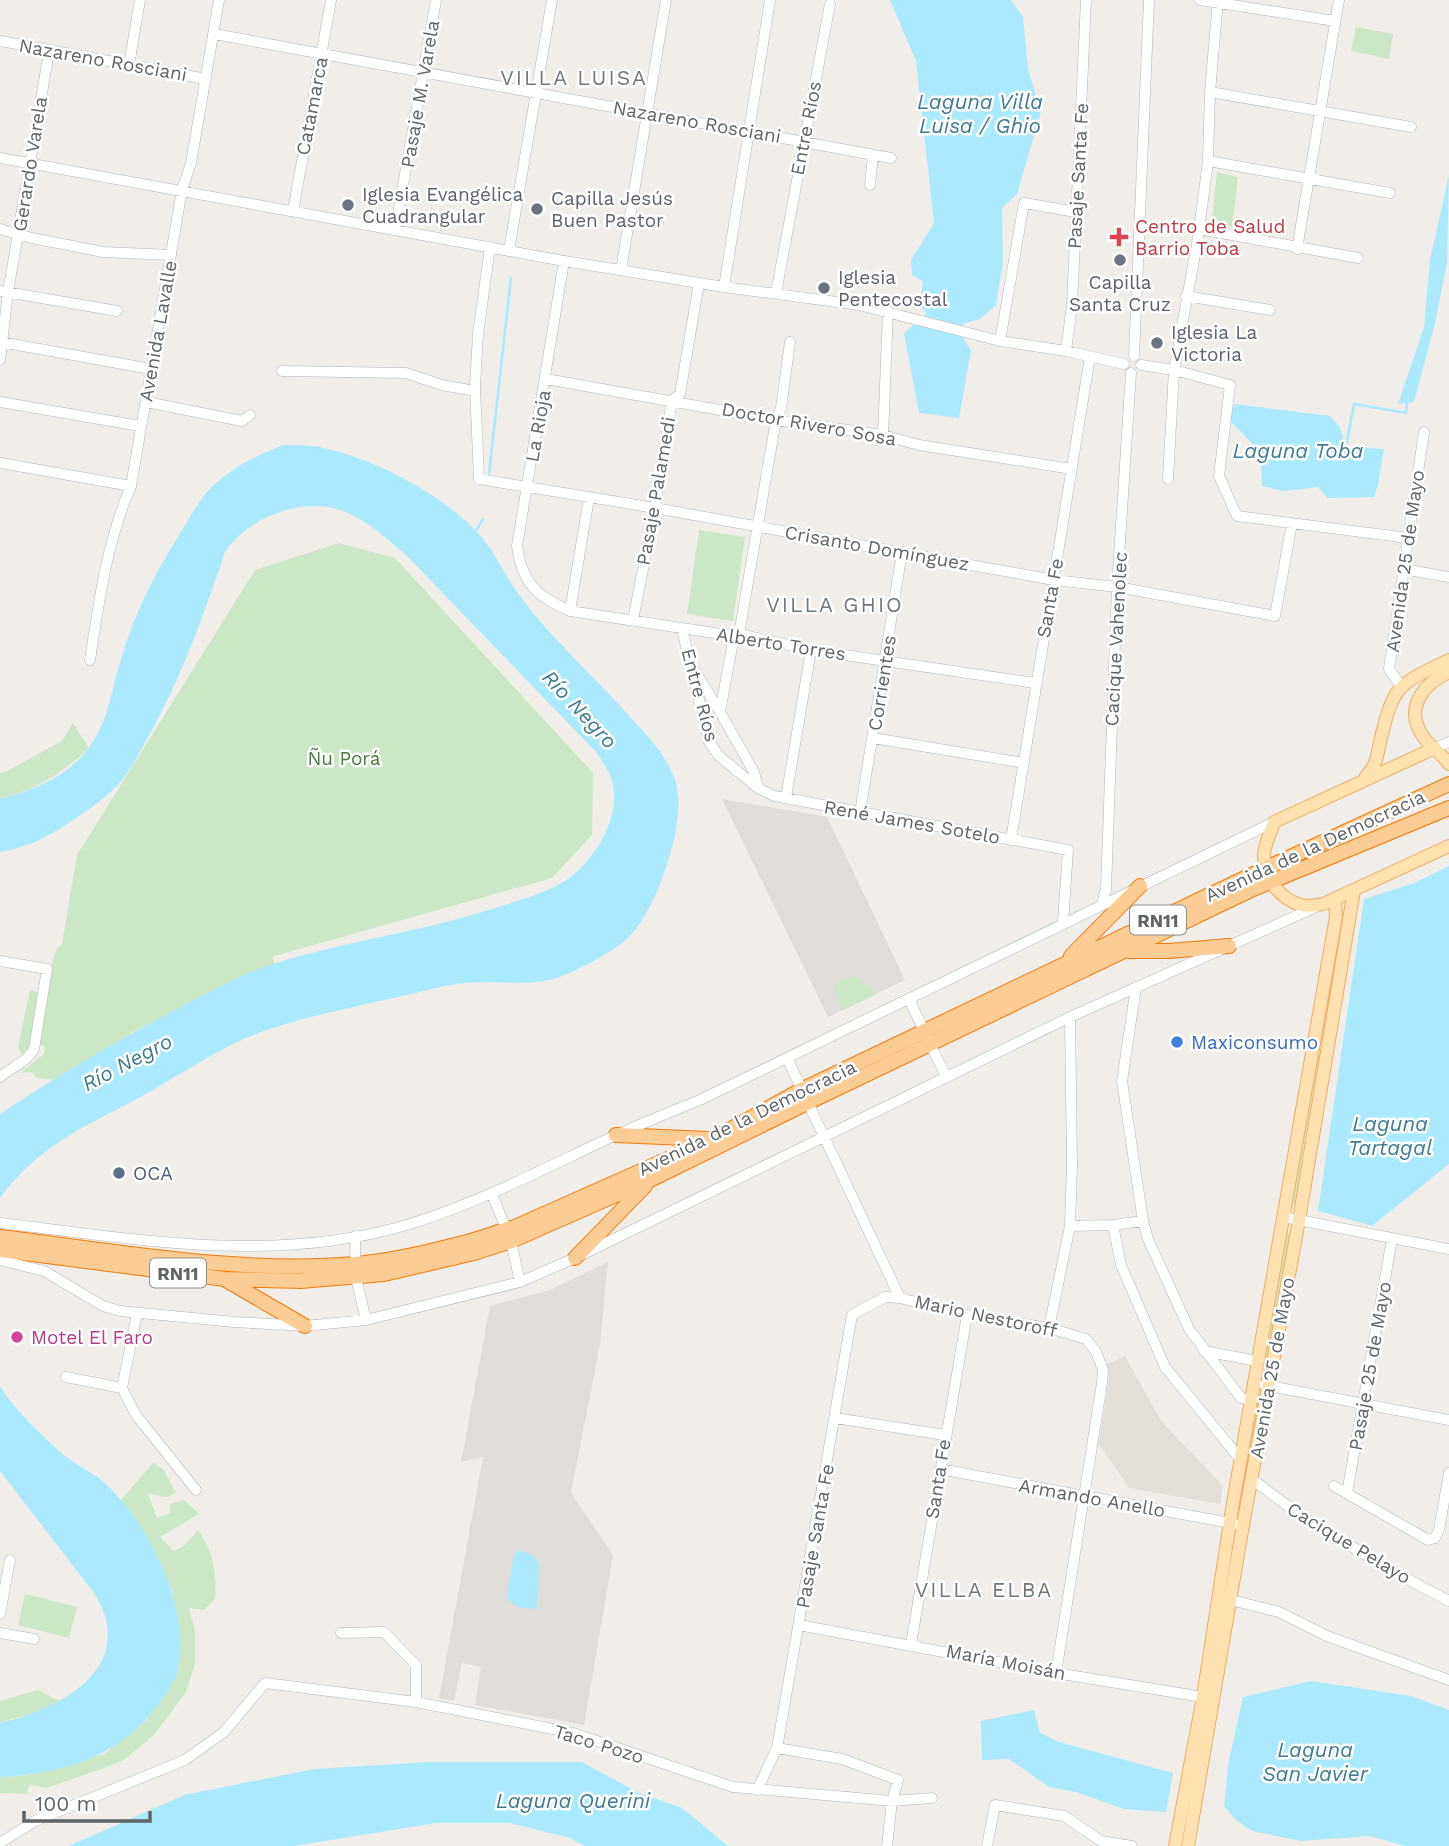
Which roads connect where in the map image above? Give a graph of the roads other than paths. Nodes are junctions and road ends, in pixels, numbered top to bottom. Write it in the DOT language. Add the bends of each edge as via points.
graph roads {
  1 [pos="140,0"];
  2 [pos="219,0"];
  3 [pos="331,0"];
  4 [pos="436,0"];
  5 [pos="552,0"];
  6 [pos="666,0"];
  7 [pos="770,0"];
  8 [pos="1086,0"];
  9 [pos="1149,0"];
  10 [pos="1200,0"];
  11 [pos="1339,0"];
  12 [pos="1218,1"];
  13 [pos="830,4"];
  14 [pos="1335,21"];
  15 [pos="214,34"];
  16 [pos="0,41"];
  17 [pos="49,51"];
  18 [pos="322,56"];
  19 [pos="129,65"];
  20 [pos="423,74"];
  21 [pos="206,79"];
  22 [pos="1210,93"];
  23 [pos="537,94"];
  24 [pos="646,112"];
  25 [pos="1320,112"];
  26 [pos="1411,127"];
  27 [pos="748,131"];
  28 [pos="803,141"];
  29 [pos="873,155"];
  30 [pos="0,158"];
  31 [pos="891,158"];
  32 [pos="1208,161"];
  33 [pos="29,162"];
  34 [pos="1309,178"];
  35 [pos="870,185"];
  36 [pos="182,190"];
  37 [pos="1390,193"];
  38 [pos="293,211"];
  39 [pos="1076,212"];
  40 [pos="0,229"];
  41 [pos="1199,229"];
  42 [pos="395,230"];
  43 [pos="19,233"];
  44 [pos="490,247"];
  45 [pos="1297,248"];
  46 [pos="509,250"];
  47 [pos="171,255"];
  48 [pos="1358,258"];
  49 [pos="564,261"];
  50 [pos="621,270"];
  51 [pos="699,283"];
  52 [pos="724,287"];
  53 [pos="4,292"];
  54 [pos="776,293"];
  55 [pos="1186,296"];
  56 [pos="1270,310"];
  57 [pos="888,311"];
  58 [pos="117,312"];
  59 [pos="1000,341"];
  60 [pos="1,342"];
  61 [pos="790,342"];
  62 [pos="1066,351"];
  63 [pos="1134,356"];
  64 [pos="1090,357"];
  65 [pos="0,360"];
  66 [pos="1124,364"];
  67 [pos="1141,365"];
  68 [pos="151,369"];
  69 [pos="282,370"];
  70 [pos="1174,370"];
  71 [pos="1131,373"];
  72 [pos="546,379"];
  73 [pos="475,391"];
  74 [pos="672,400"];
  75 [pos="0,402"];
  76 [pos="146,402"];
  77 [pos="246,418"];
  78 [pos="776,420"];
  79 [pos="140,426"];
  80 [pos="1424,432"];
  81 [pos="883,435"];
  82 [pos="0,463"];
  83 [pos="1072,470"];
  84 [pos="1168,479"];
  85 [pos="131,486"];
  86 [pos="527,488"];
  87 [pos="589,498"];
  88 [pos="655,508"];
  89 [pos="1292,523"];
  90 [pos="757,528"];
  91 [pos="1408,538"];
  92 [pos="902,552"];
  93 [pos="1403,569"];
  94 [pos="1449,578"];
  95 [pos="1054,580"];
  96 [pos="1117,587"];
  97 [pos="533,588"];
  98 [pos="570,611"];
  99 [pos="633,620"];
  100 [pos="682,629"];
  101 [pos="736,635"];
  102 [pos="811,650"];
  103 [pos="90,660"];
  104 [pos="886,660"];
  105 [pos="1449,660"];
  106 [pos="691,662"];
  107 [pos="1449,672"];
  108 [pos="1035,683"];
  109 [pos="1401,686"];
  110 [pos="720,712"];
  111 [pos="873,738"];
  112 [pos="1449,742"];
  113 [pos="1435,748"];
  114 [pos="1024,764"];
  115 [pos="1449,764"];
  116 [pos="1364,779"];
  117 [pos="1449,784"];
  118 [pos="758,788"];
  119 [pos="786,798"];
  120 [pos="1449,808"];
  121 [pos="860,813"];
  122 [pos="1274,822"];
  123 [pos="1011,840"];
  124 [pos="1449,846"];
  125 [pos="1268,876"];
  126 [pos="1140,886"];
  127 [pos="1354,890"];
  128 [pos="1329,902"];
  129 [pos="1102,904"];
  130 [pos="1063,922"];
  131 [pos="1229,946"];
  132 [pos="1124,950"];
  133 [pos="0,961"];
  134 [pos="1050,972"];
  135 [pos="1136,988"];
  136 [pos="909,999"];
  137 [pos="1070,1017"];
  138 [pos="928,1037"];
  139 [pos="787,1058"];
  140 [pos="0,1063"];
  141 [pos="13,1066"];
  142 [pos="0,1077"];
  143 [pos="946,1077"];
  144 [pos="804,1096"];
  145 [pos="616,1135"];
  146 [pos="825,1137"];
  147 [pos="713,1139"];
  148 [pos="650,1180"];
  149 [pos="492,1194"];
  150 [pos="1283,1217"];
  151 [pos="1299,1220"];
  152 [pos="1143,1221"];
  153 [pos="0,1223"];
  154 [pos="1070,1226"];
  155 [pos="1113,1226"];
  156 [pos="509,1235"];
  157 [pos="355,1236"];
  158 [pos="0,1237"];
  159 [pos="1392,1239"];
  160 [pos="1449,1249"];
  161 [pos="0,1250"];
  162 [pos="575,1258"];
  163 [pos="0,1260"];
  164 [pos="355,1271"];
  165 [pos="225,1279"];
  166 [pos="520,1282"];
  167 [pos="885,1297"];
  168 [pos="900,1298"];
  169 [pos="137,1314"];
  170 [pos="967,1315"];
  171 [pos="366,1320"];
  172 [pos="305,1326"];
  173 [pos="1049,1328"];
  174 [pos="1204,1350"];
  175 [pos="1257,1361"];
  176 [pos="66,1377"];
  177 [pos="1261,1385"];
  178 [pos="122,1388"];
  179 [pos="1252,1401"];
  180 [pos="1363,1404"];
  181 [pos="835,1418"];
  182 [pos="1449,1420"];
  183 [pos="945,1435"];
  184 [pos="1241,1460"];
  185 [pos="940,1469"];
  186 [pos="1449,1473"];
  187 [pos="1253,1480"];
  188 [pos="1334,1486"];
  189 [pos="196,1490"];
  190 [pos="1347,1493"];
  191 [pos="1084,1497"];
  192 [pos="1236,1524"];
  193 [pos="10,1560"];
  194 [pos="1231,1600"];
  195 [pos="1449,1601"];
  196 [pos="0,1614"];
  197 [pos="799,1625"];
  198 [pos="0,1633"];
  199 [pos="341,1633"];
  200 [pos="34,1639"];
  201 [pos="911,1644"];
  202 [pos="1056,1673"];
  203 [pos="1449,1681"];
  204 [pos="1208,1698"];
  205 [pos="415,1702"];
  206 [pos="777,1748"];
  207 [pos="757,1790"];
  208 [pos="932,1798"];
  209 [pos="892,1801"];
  210 [pos="0,1843"];
  211 [pos="887,1846"];
  212 [pos="987,1846"];
  213 [pos="1132,1846"];
  214 [pos="1175,1846"];
  215 [pos="1188,1846"];
  1 -- 19 [label="street"];
  2 -- 15 [label="street, Avenida Lavalle"];
  3 -- 18 [label="street, Catamarca"];
  4 -- 20 [label="street, Pasaje M. Varela"];
  5 -- 23 [label="street"];
  6 -- 24 [label="street"];
  7 -- 27 [label="street"];
  8 -- 39 [label="street, Pasaje Santa Fe"];
  9 -- 63 [label="street"];
  10 -- 12 [label="street"];
  11 -- 14 [label="street"];
  12 -- 14 [label="street"];
  12 -- 22 [label="street"];
  13 -- 28 [label="street, Entre Ríos"];
  14 -- 25 [label="street"];
  15 -- 18 [label="street, Nazareno Rosciani"];
  15 -- 21 [label="street, Avenida Lavalle"];
  16 -- 17 [label="street, Nazareno Rosciani"];
  17 -- 19 [label="street, Nazareno Rosciani"];
  17 -- 33 [label="street, Gerardo Varela"];
  18 -- 20 [label="street, Nazareno Rosciani"];
  18 -- 38 [label="street, Catamarca"];
  19 -- 21 [label="street, Nazareno Rosciani"];
  20 -- 23 [label="street, Nazareno Rosciani"];
  20 -- 42 [label="street, Pasaje M. Varela"];
  21 -- 36 [label="street, Avenida Lavalle"];
  22 -- 25 [label="street"];
  22 -- 32 [label="street"];
  23 -- 24 [label="street, Nazareno Rosciani"];
  23 -- 46 [label="street"];
  24 -- 27 [label="street, Nazareno Rosciani"];
  24 -- 50 [label="street"];
  25 -- 26 [label="street"];
  25 -- 34 [label="street"];
  27 -- 28 [label="street, Nazareno Rosciani"];
  27 -- 52 [label="street"];
  28 -- 29 [label="street, Nazareno Rosciani"];
  28 -- 54 [label="street, Entre Ríos"];
  29 -- 31 [label="street, Nazareno Rosciani"];
  29 -- 35 [label="street"];
  30 -- 33 [label="street"];
  32 -- 34 [label="street"];
  32 -- 41 [label="street"];
  33 -- 36 [label="street"];
  33 -- 43 [label="street, Gerardo Varela"];
  34 -- 37 [label="street"];
  34 -- 45 [label="street"];
  36 -- 38 [label="street"];
  36 -- 47 [label="street, Avenida Lavalle"];
  38 -- 42 [label="street"];
  39 -- 59 [label="street" via="1024,203"];
  39 -- 62 [label="street, Pasaje Santa Fe"];
  40 -- 43 [label="street"];
  41 -- 45 [label="street"];
  41 -- 55 [label="street"];
  42 -- 44 [label="street"];
  43 -- 47 [label="street" via="103,252"];
  43 -- 53 [label="street, Gerardo Varela"];
  44 -- 46 [label="street"];
  44 -- 73 [label="street"];
  45 -- 48 [label="street"];
  46 -- 49 [label="street"];
  47 -- 68 [label="street, Avenida Lavalle"];
  49 -- 50 [label="street"];
  49 -- 72 [label="street, La Rioja"];
  50 -- 51 [label="street"];
  51 -- 52 [label="street"];
  51 -- 74 [label="street, Pasaje Palamedi" via="680,394"];
  52 -- 54 [label="street"];
  53 -- 58 [label="street"];
  53 -- 60 [label="street, Gerardo Varela"];
  54 -- 57 [label="street"];
  55 -- 56 [label="street"];
  55 -- 70 [label="street"];
  57 -- 59 [label="street"];
  57 -- 81 [label="street"];
  59 -- 62 [label="street"];
  60 -- 65 [label="street, Gerardo Varela"];
  60 -- 68 [label="street"];
  61 -- 78 [label="street, Entre Ríos"];
  62 -- 64 [label="street"];
  63 -- 66 [label="street"];
  63 -- 67 [label="street"];
  64 -- 66 [label="street"];
  64 -- 83 [label="street, Santa Fe"];
  66 -- 71 [label="street"];
  67 -- 70 [label="street"];
  67 -- 71 [label="street"];
  68 -- 76 [label="street, Avenida Lavalle"];
  69 -- 73 [label="street" via="405,373"];
  70 -- 84 [label="street"];
  70 -- 89 [label="street" via="1230,385 1219,476 1237,516"];
  71 -- 96 [label="street, Cacique Vahenolec"];
  72 -- 74 [label="street, Doctor Rivero Sosa"];
  72 -- 86 [label="street, La Rioja"];
  73 -- 86 [label="street, Crisanto Domínguez" via="479,479"];
  74 -- 78 [label="street, Doctor Rivero Sosa"];
  74 -- 88 [label="street, Pasaje Palamedi"];
  75 -- 79 [label="street"];
  76 -- 77 [label="street"];
  76 -- 79 [label="street, Avenida Lavalle"];
  78 -- 81 [label="street, Doctor Rivero Sosa"];
  78 -- 90 [label="street, Entre Ríos"];
  79 -- 85 [label="street, Avenida Lavalle"];
  80 -- 91 [label="street, Avenida 25 de Mayo"];
  81 -- 83 [label="street, Doctor Rivero Sosa"];
  82 -- 85 [label="street"];
  83 -- 95 [label="street, Santa Fe"];
  85 -- 103 [label="street, Avenida Lavalle" via="103,576"];
  86 -- 87 [label="street, Crisanto Domínguez"];
  86 -- 97 [label="street, La Rioja" via="517,546 524,575"];
  87 -- 88 [label="street, Crisanto Domínguez"];
  87 -- 98 [label="street"];
  88 -- 90 [label="street, Crisanto Domínguez"];
  88 -- 99 [label="street, Pasaje Palamedi"];
  89 -- 91 [label="street"];
  89 -- 96 [label="street, Crisanto Domínguez" via="1275,616"];
  90 -- 92 [label="street, Crisanto Domínguez"];
  90 -- 101 [label="street, Entre Ríos"];
  91 -- 93 [label="street, Avenida 25 de Mayo"];
  92 -- 95 [label="street, Crisanto Domínguez"];
  92 -- 104 [label="street, Corrientes"];
  93 -- 94 [label="street"];
  93 -- 109 [label="street, Avenida 25 de Mayo" via="1389,669"];
  95 -- 96 [label="street, Crisanto Domínguez"];
  95 -- 108 [label="street, Santa Fe"];
  96 -- 129 [label="street, Cacique Vahenolec"];
  97 -- 98 [label="street, Alberto Torres"];
  98 -- 99 [label="street, Alberto Torres"];
  99 -- 100 [label="street, Alberto Torres"];
  100 -- 101 [label="street, Alberto Torres"];
  100 -- 106 [label="street, Entre Ríos"];
  101 -- 102 [label="street, Alberto Torres"];
  101 -- 110 [label="street, Entre Ríos"];
  102 -- 104 [label="street, Alberto Torres"];
  102 -- 119 [label="street"];
  104 -- 108 [label="street, Alberto Torres"];
  104 -- 111 [label="street, Corrientes"];
  105 -- 109 [label="main road, Avenida 25 de Mayo"];
  106 -- 110 [label="street"];
  106 -- 118 [label="street, Entre Ríos" via="709,742"];
  107 -- 113 [label="main road" via="1434,680 1416,701 1420,729"];
  108 -- 114 [label="street, Santa Fe"];
  109 -- 116 [label="main road" via="1389,704 1374,768"];
  110 -- 118 [label="street, Entre Ríos" via="754,772"];
  111 -- 114 [label="street"];
  111 -- 121 [label="street, Corrientes"];
  112 -- 113 [label="street, RN11"];
  113 -- 115 [label="main road"];
  113 -- 116 [label="main road, RN11"];
  114 -- 123 [label="street, Santa Fe"];
  116 -- 122 [label="main road, RN11"];
  117 -- 125 [label="highway, Avenida de la Democracia / RN11"];
  118 -- 119 [label="street, René James Sotelo"];
  119 -- 121 [label="street, René James Sotelo"];
  120 -- 125 [label="highway, Avenida de la Democracia / RN11"];
  121 -- 123 [label="street, René James Sotelo"];
  122 -- 125 [label="main road" via="1264,852"];
  122 -- 126 [label="street, Avenida de la Democracia / RN11"];
  123 -- 130 [label="street, René James Sotelo" via="1068,850"];
  124 -- 127 [label="main road"];
  125 -- 128 [label="main road" via="1300,905"];
  125 -- 132 [label="highway, Avenida de la Democracia / RN11"];
  125 -- 134 [label="highway, Avenida de la Democracia / RN11"];
  126 -- 129 [label="street, Avenida de la Democracia / RN11"];
  126 -- 134 [label="highway, RN11" via="1087,942"];
  127 -- 128 [label="main road"];
  127 -- 151 [label="main road, Avenida 25 de Mayo"];
  128 -- 131 [label="street"];
  128 -- 150 [label="main road, Avenida 25 de Mayo" via="1336,917"];
  129 -- 130 [label="street, Avenida de la Democracia / RN11"];
  130 -- 136 [label="street, Avenida de la Democracia / RN11"];
  131 -- 132 [label="highway"];
  131 -- 135 [label="street"];
  132 -- 138 [label="highway, Avenida de la Democracia / RN11"];
  133 -- 141 [label="street" via="47,969 34,1049 29,1059"];
  134 -- 138 [label="highway, Avenida de la Democracia / RN11"];
  135 -- 137 [label="street"];
  135 -- 152 [label="street" via="1122,1080"];
  136 -- 138 [label="street"];
  136 -- 139 [label="street, Avenida de la Democracia / RN11"];
  137 -- 143 [label="street"];
  137 -- 154 [label="street"];
  138 -- 143 [label="street"];
  138 -- 144 [label="highway, Avenida de la Democracia / RN11"];
  139 -- 144 [label="street"];
  139 -- 145 [label="street, Avenida de la Democracia / RN11"];
  140 -- 141 [label="street"];
  141 -- 142 [label="street"];
  143 -- 146 [label="street"];
  144 -- 146 [label="street"];
  144 -- 147 [label="highway, Avenida de la Democracia / RN11"];
  144 -- 148 [label="highway, Avenida de la Democracia / RN11"];
  145 -- 147 [label="highway"];
  145 -- 149 [label="street, Avenida de la Democracia / RN11"];
  146 -- 162 [label="street"];
  146 -- 168 [label="street"];
  147 -- 156 [label="highway, Avenida de la Democracia / RN11"];
  148 -- 156 [label="highway, Avenida de la Democracia / RN11"];
  148 -- 162 [label="highway"];
  149 -- 156 [label="street"];
  149 -- 157 [label="street, Avenida de la Democracia / RN11" via="408,1224"];
  150 -- 151 [label="street"];
  150 -- 175 [label="main road, Avenida 25 de Mayo"];
  151 -- 159 [label="street"];
  151 -- 177 [label="main road, Avenida 25 de Mayo"];
  152 -- 155 [label="street"];
  152 -- 174 [label="street" via="1189,1329"];
  153 -- 157 [label="street, Avenida de la Democracia / RN11" via="203,1247 272,1247"];
  154 -- 155 [label="street"];
  154 -- 173 [label="street"];
  155 -- 184 [label="street" via="1121,1265 1166,1367"];
  156 -- 164 [label="highway, Avenida de la Democracia / RN11"];
  156 -- 166 [label="street"];
  157 -- 164 [label="street"];
  158 -- 164 [label="highway, Avenida de la Democracia / RN11" via="241,1265"];
  159 -- 160 [label="street"];
  159 -- 180 [label="street, Pasaje 25 de Mayo"];
  161 -- 165 [label="highway, Avenida de la Democracia / RN11"];
  162 -- 166 [label="street"];
  163 -- 169 [label="street" via="44,1271 103,1306"];
  164 -- 165 [label="highway, Avenida de la Democracia / RN11" via="300,1281"];
  164 -- 171 [label="street"];
  165 -- 172 [label="highway"];
  166 -- 171 [label="street"];
  167 -- 168 [label="street, Mario Nestoroff"];
  167 -- 181 [label="street, Pasaje Santa Fe" via="852,1315"];
  168 -- 170 [label="street, Mario Nestoroff"];
  169 -- 172 [label="street"];
  169 -- 178 [label="street"];
  170 -- 173 [label="street, Mario Nestoroff"];
  170 -- 183 [label="street, Santa Fe"];
  171 -- 172 [label="street"];
  173 -- 191 [label="street, Mario Nestoroff" via="1086,1339 1103,1370"];
  174 -- 175 [label="street"];
  174 -- 179 [label="street" via="1241,1398"];
  175 -- 177 [label="main road, Avenida 25 de Mayo"];
  176 -- 178 [label="street"];
  177 -- 179 [label="main road, Avenida 25 de Mayo"];
  177 -- 180 [label="street"];
  177 -- 187 [label="main road, Avenida 25 de Mayo"];
  178 -- 189 [label="street" via="136,1415"];
  179 -- 184 [label="main road, Avenida 25 de Mayo"];
  180 -- 182 [label="street"];
  180 -- 190 [label="street, Pasaje 25 de Mayo"];
  181 -- 183 [label="street"];
  181 -- 197 [label="street, Pasaje Santa Fe"];
  183 -- 185 [label="street, Santa Fe"];
  184 -- 192 [label="main road, Avenida 25 de Mayo"];
  185 -- 191 [label="street, Armando Anello"];
  185 -- 201 [label="street, Santa Fe"];
  186 -- 190 [label="street" via="1439,1530 1428,1540"];
  187 -- 192 [label="main road, Avenida 25 de Mayo"];
  187 -- 195 [label="street, Cacique Pelayo" via="1304,1518"];
  188 -- 190 [label="street"];
  191 -- 192 [label="street, Armando Anello"];
  191 -- 202 [label="street"];
  192 -- 194 [label="main road, Avenida 25 de Mayo"];
  192 -- 204 [label="main road, Avenida 25 de Mayo"];
  193 -- 196 [label="street"];
  194 -- 203 [label="street" via="1279,1612 1327,1636"];
  194 -- 204 [label="main road, Avenida 25 de Mayo"];
  197 -- 201 [label="street, María Moisán"];
  197 -- 206 [label="street, Pasaje Santa Fe"];
  198 -- 200 [label="street"];
  199 -- 205 [label="street" via="384,1632 416,1665"];
  201 -- 202 [label="street, María Moisán"];
  202 -- 204 [label="street, María Moisán"];
  204 -- 214 [label="main road, Avenida 25 de Mayo"];
  204 -- 215 [label="main road, Avenida 25 de Mayo"];
  205 -- 207 [label="street, Taco Pozo" via="573,1733 733,1787"];
  205 -- 210 [label="street, Taco Pozo" via="265,1683 224,1732 185,1760 35,1821"];
  206 -- 207 [label="street, Pasaje Santa Fe"];
  206 -- 209 [label="street" via="842,1759 898,1780"];
  207 -- 209 [label="street, Taco Pozo"];
  208 -- 209 [label="street, Taco Pozo"];
  209 -- 211 [label="street"];
  212 -- 213 [label="street" via="995,1805 1064,1816 1101,1841"];
}
